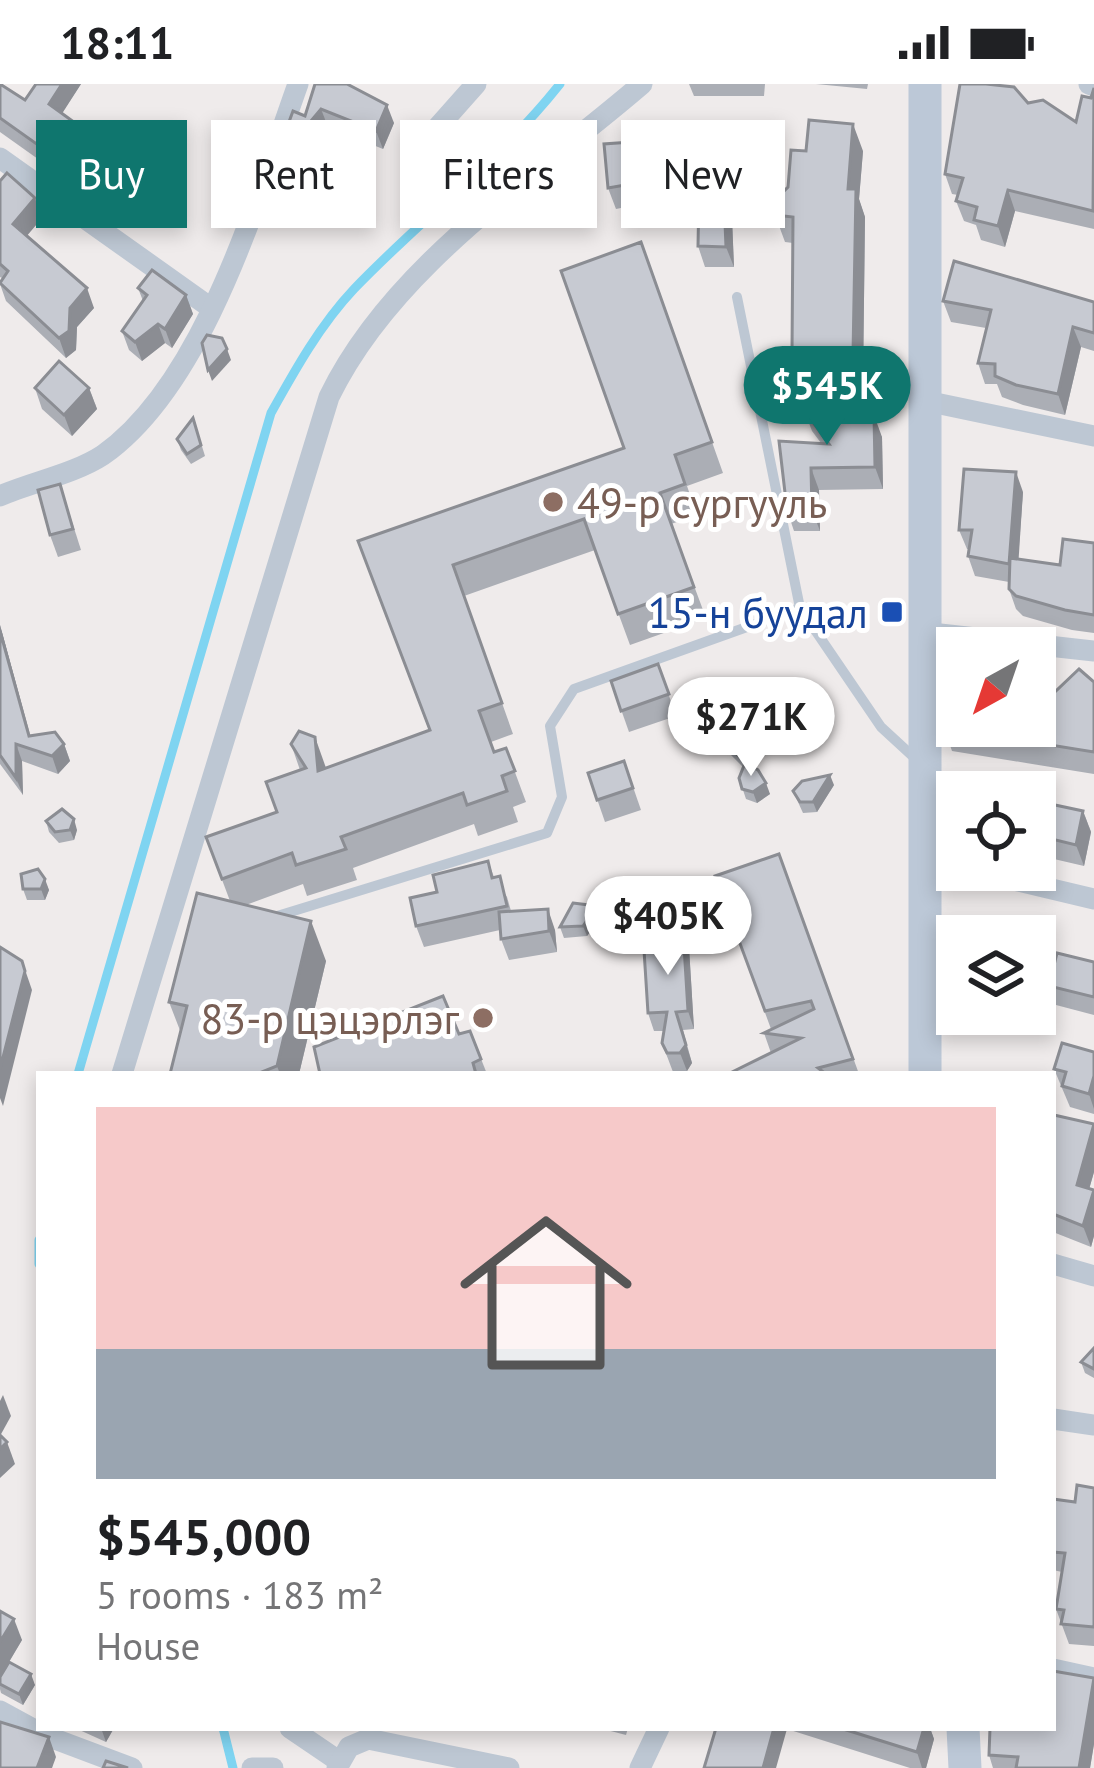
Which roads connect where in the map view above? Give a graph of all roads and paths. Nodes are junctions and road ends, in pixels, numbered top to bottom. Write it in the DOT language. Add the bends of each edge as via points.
graph roads {
  1 [pos="298,84"];
  2 [pos="476,84"];
  3 [pos="642,84"];
  4 [pos="925,84"];
  5 [pos="444,120"];
  6 [pos="0,158"];
  7 [pos="737,298"];
  8 [pos="211,308"];
  9 [pos="926,400"];
  10 [pos="1094,436"];
  11 [pos="0,496"];
  12 [pos="800,608"];
  13 [pos="922,632"];
  14 [pos="1094,651"];
  15 [pos="921,764"];
  16 [pos="921,858"];
  17 [pos="936,861"];
  18 [pos="1056,890"];
  19 [pos="1094,899"];
  20 [pos="256,922"];
  21 [pos="123,1071"];
  22 [pos="925,1071"];
  23 [pos="1056,1265"];
  24 [pos="1094,1276"];
  25 [pos="1056,1419"];
  26 [pos="1094,1424"];
  27 [pos="1056,1670"];
  28 [pos="1094,1678"];
  29 [pos="0,1711"];
  30 [pos="294,1731"];
  31 [pos="658,1731"];
  32 [pos="963,1731"];
  33 [pos="339,1765"];
  34 [pos="262,1767"];
  35 [pos="132,1768"];
  36 [pos="253,1768"];
  37 [pos="273,1768"];
  38 [pos="509,1768"];
  39 [pos="640,1768"];
  40 [pos="965,1768"];
  1 -- 8 [label="street"];
  2 -- 5 [label="street"];
  3 -- 21 [label="street" via="440,256 380,314 344,365 328,397 182,914"];
  4 -- 9 [label="main road"];
  6 -- 8 [label="street"];
  7 -- 12 [label="lane"];
  8 -- 11 [label="street" via="139,426 98,458"];
  9 -- 10 [label="street"];
  9 -- 13 [label="main road"];
  12 -- 15 [label="lane" via="881,727"];
  12 -- 20 [label="lane" via="574,689 550,726 562,797 547,833"];
  13 -- 14 [label="street"];
  13 -- 15 [label="main road"];
  15 -- 16 [label="main road"];
  16 -- 17 [label="street"];
  16 -- 22 [label="main road"];
  18 -- 19 [label="street"];
  23 -- 24 [label="street"];
  25 -- 26 [label="street"];
  27 -- 28 [label="street"];
  29 -- 35 [label="street"];
  30 -- 33 [label="street"];
  31 -- 39 [label="street"];
  32 -- 40 [label="main road"];
  33 -- 38 [label="street" via="368,1739"];
  34 -- 36 [label="street"];
  34 -- 37 [label="street"];
}
